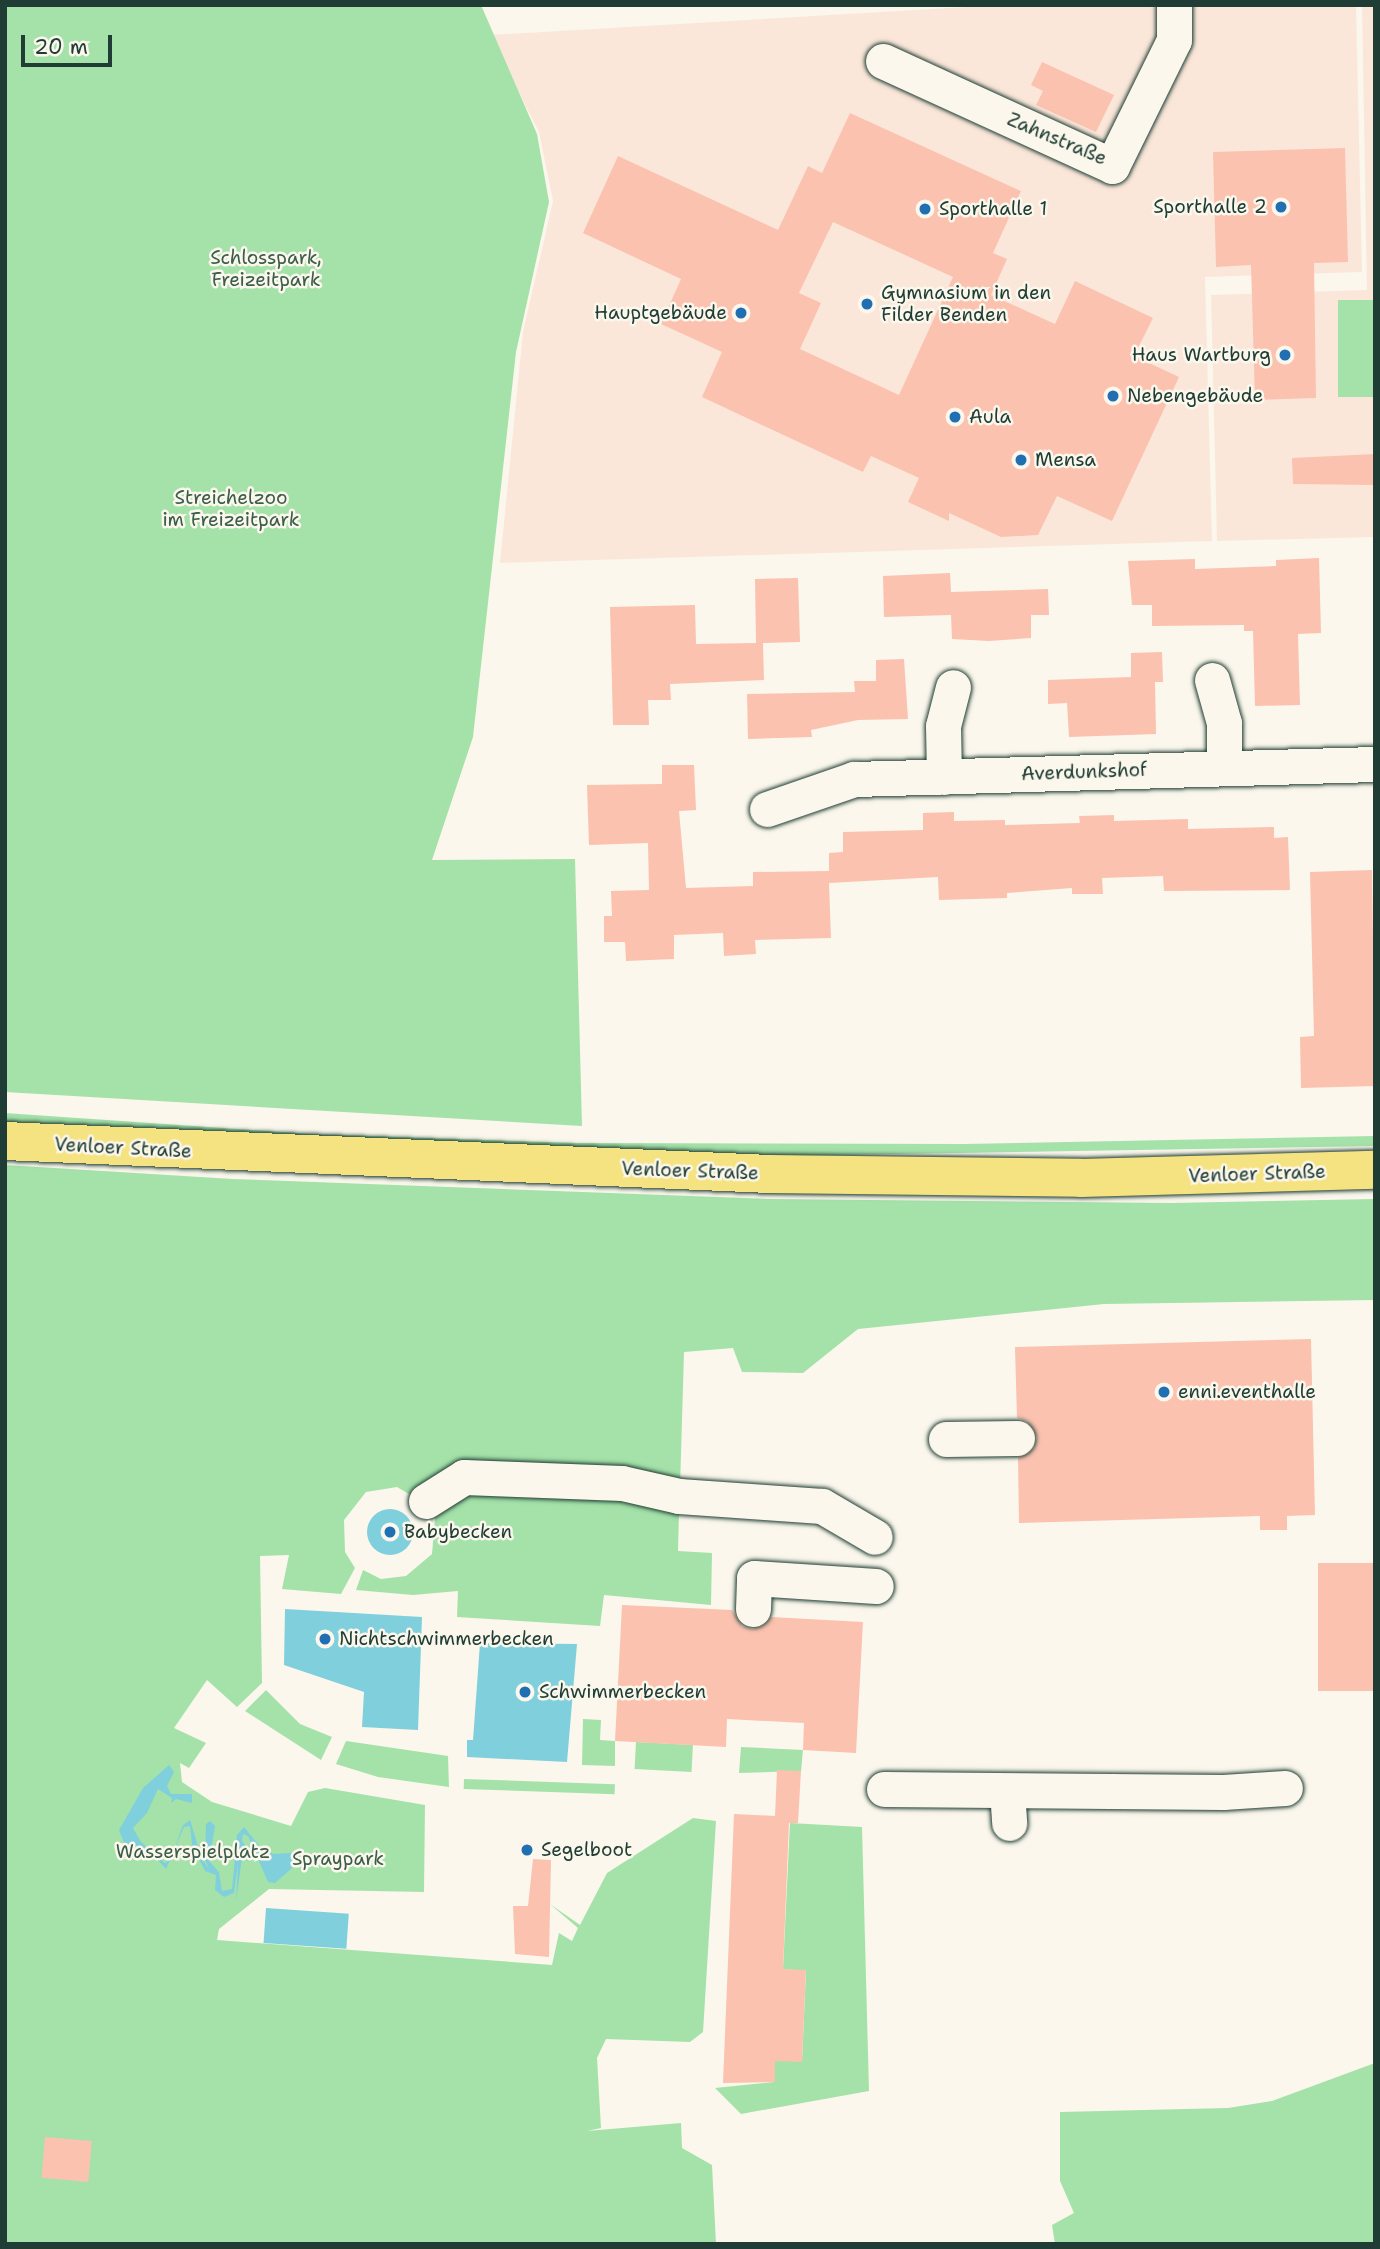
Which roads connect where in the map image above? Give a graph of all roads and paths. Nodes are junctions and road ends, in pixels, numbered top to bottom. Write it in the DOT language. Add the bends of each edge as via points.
graph roads {
  1 [pos="1174,5"];
  2 [pos="883,61"];
  3 [pos="1212,680"];
  4 [pos="953,687"];
  5 [pos="1375,764"];
  6 [pos="1224,768"];
  7 [pos="944,777"];
  8 [pos="767,809"];
  9 [pos="5,1141"];
  10 [pos="1375,1170"];
  11 [pos="1017,1438"];
  12 [pos="946,1439"];
  13 [pos="426,1501"];
  14 [pos="875,1537"];
  15 [pos="876,1586"];
  16 [pos="753,1609"];
  17 [pos="1285,1788"];
  18 [pos="884,1789"];
  1 -- 2 [label="street, Zahnstraße" via="1174,40 1112,166"];
  3 -- 6 [label="street" via="1224,723"];
  4 -- 7 [label="street" via="943,726"];
  5 -- 6 [label="street, Averdunkshof"];
  6 -- 7 [label="street, Averdunkshof"];
  7 -- 8 [label="street, Averdunkshof" via="854,779"];
  9 -- 10 [label="main road, Venloer Straße" via="769,1174 1081,1178"];
  11 -- 12 [label="street"];
  13 -- 14 [label="street" via="464,1477 622,1483 690,1497 822,1506"];
  15 -- 16 [label="street" via="754,1578"];
  17 -- 18 [label="street" via="1008,1807"];
}
